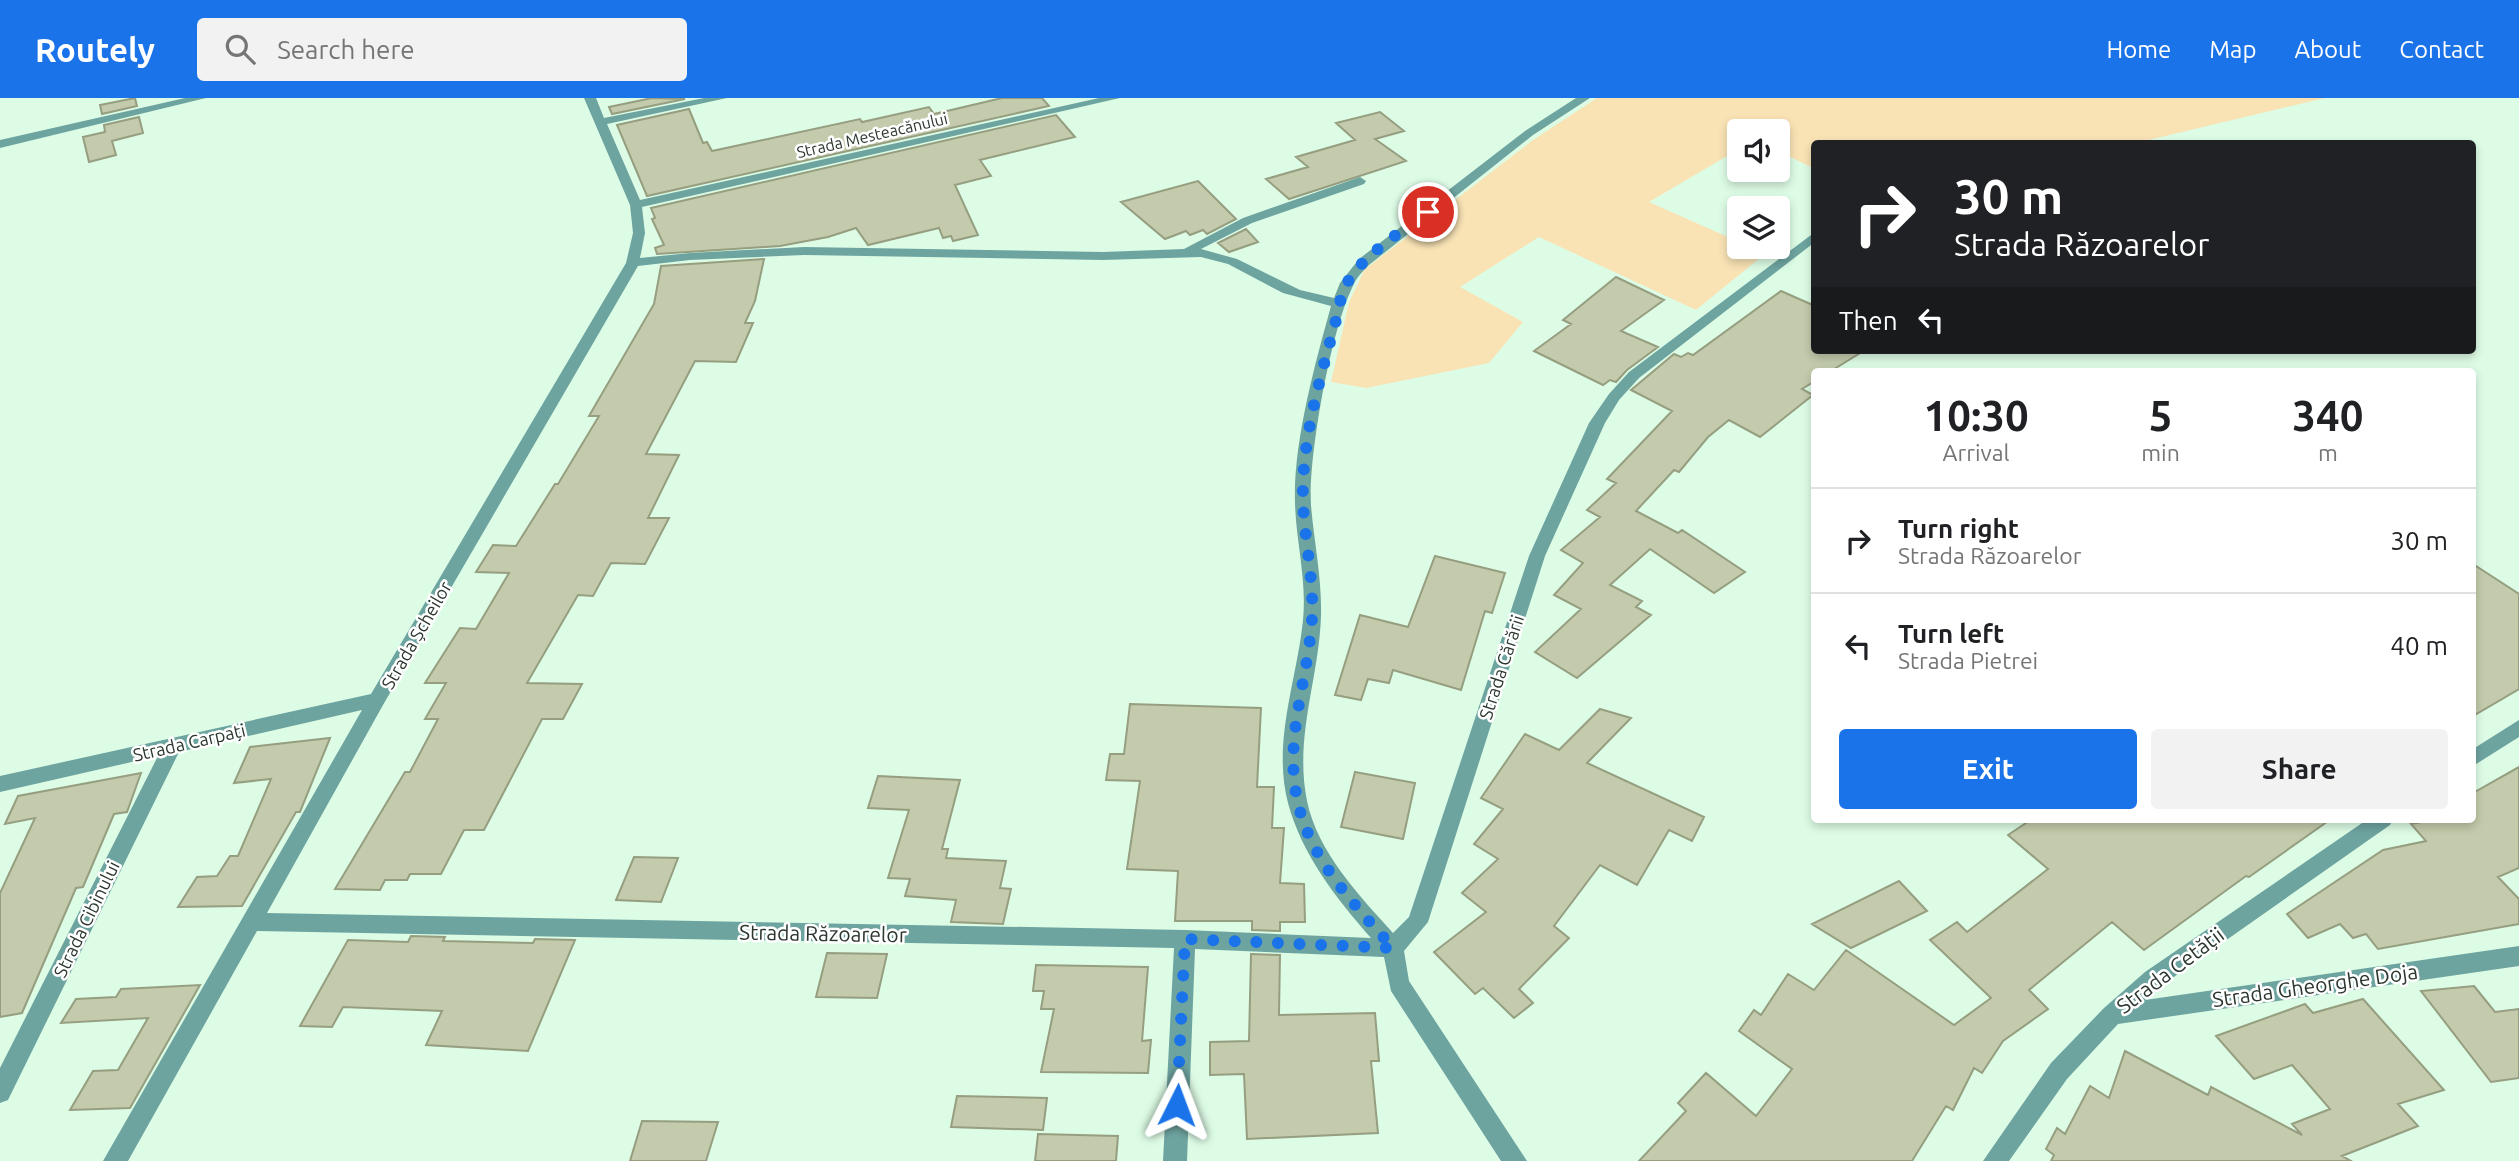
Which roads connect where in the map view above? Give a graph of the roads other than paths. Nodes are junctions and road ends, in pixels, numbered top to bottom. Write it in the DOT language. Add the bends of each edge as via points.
graph roads {
  1 [pos="200,98"];
  2 [pos="590,98"];
  3 [pos="721,98"];
  4 [pos="1114,98"];
  5 [pos="1584,98"];
  6 [pos="601,122"];
  7 [pos="0,144"];
  8 [pos="1360,181"];
  9 [pos="636,205"];
  10 [pos="1811,239"];
  11 [pos="1187,253"];
  12 [pos="633,263"];
  13 [pos="1339,303"];
  14 [pos="377,700"];
  15 [pos="2519,727"];
  16 [pos="173,745"];
  17 [pos="2476,757"];
  18 [pos="0,784"];
  19 [pos="2377,823"];
  20 [pos="253,922"];
  21 [pos="1185,939"];
  22 [pos="1393,948"];
  23 [pos="2519,956"];
  24 [pos="2112,1014"];
  25 [pos="0,1092"];
  26 [pos="115,1161"];
  27 [pos="1175,1161"];
  28 [pos="1515,1161"];
  29 [pos="1995,1161"];
  1 -- 7 [label="street"];
  2 -- 6 [label="street, Strada Șcheilor"];
  3 -- 6 [label="street"];
  4 -- 9 [label="street, Strada Mesteacănului"];
  5 -- 13 [label="street" via="1529,133 1372,255 1353,273"];
  6 -- 9 [label="street, Strada Șcheilor"];
  8 -- 11 [label="street" via="1229,229"];
  9 -- 12 [label="street, Strada Șcheilor" via="639,233"];
  10 -- 22 [label="street, Strada Cărării" via="1634,375 1597,424 1537,555 1418,922"];
  11 -- 12 [label="street" via="1092,256 792,250"];
  11 -- 13 [label="street" via="1228,258 1283,288"];
  12 -- 14 [label="street, Strada Șcheilor"];
  13 -- 22 [label="street" via="1322,365 1304,470 1312,619 1292,766 1298,804 1320,856 1343,891"];
  14 -- 16 [label="street, Strada Carpați"];
  14 -- 20 [label="street, Strada Șcheilor"];
  15 -- 17 [label="street"];
  16 -- 18 [label="street, Strada Carpați"];
  16 -- 25 [label="street, Strada Cibinului"];
  19 -- 24 [label="street, Strada Cetății" via="2153,979"];
  20 -- 21 [label="street, Strada Răzoarelor"];
  20 -- 26 [label="street, Strada Șcheilor"];
  21 -- 22 [label="street, Strada Răzoarelor"];
  21 -- 27 [label="street"];
  22 -- 28 [label="street" via="1399,984"];
  23 -- 24 [label="street, Strada Gheorghe Doja"];
  24 -- 29 [label="street, Strada Cetății" via="2059,1071"];
}
